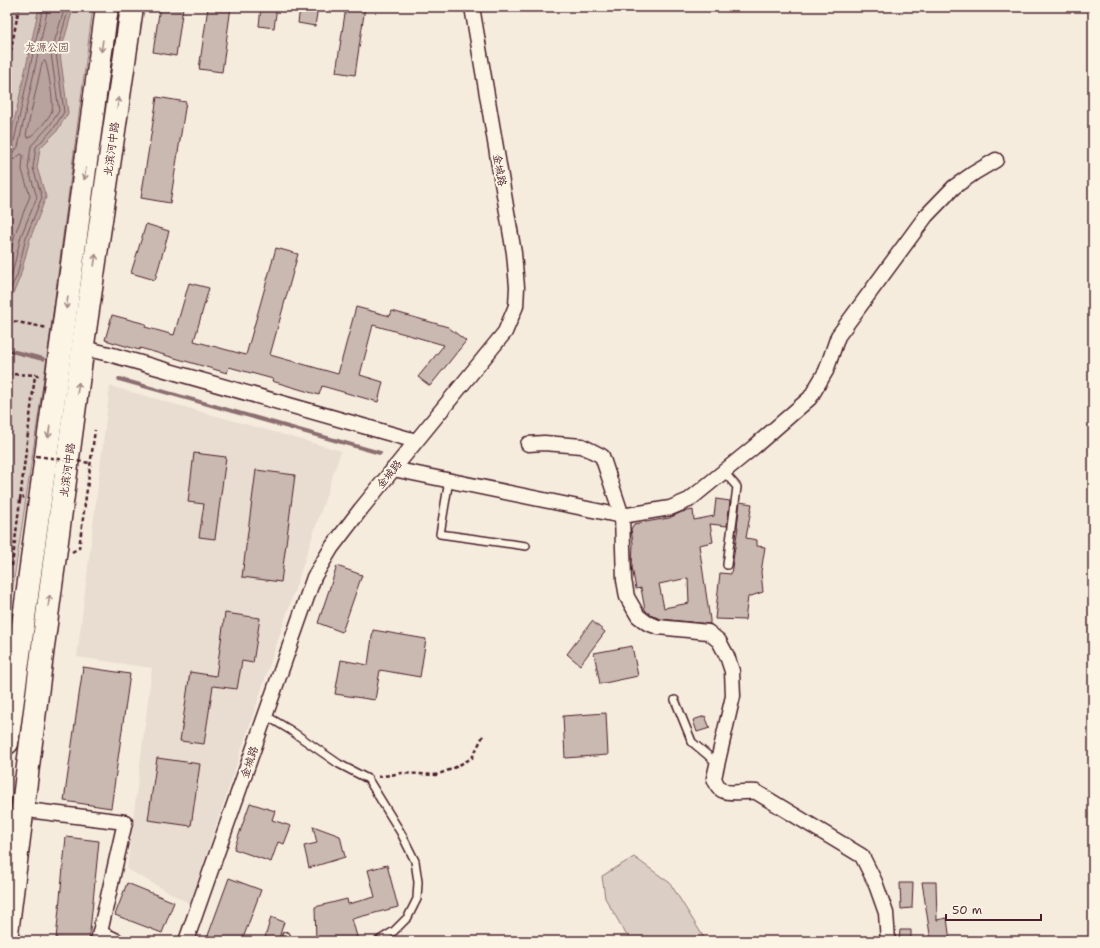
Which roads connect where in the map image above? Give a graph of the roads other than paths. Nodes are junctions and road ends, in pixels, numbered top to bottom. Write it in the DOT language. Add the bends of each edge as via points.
graph roads {
  1 [pos="108,7"];
  2 [pos="132,7"];
  3 [pos="472,7"];
  4 [pos="996,160"];
  5 [pos="83,348"];
  6 [pos="416,441"];
  7 [pos="528,444"];
  8 [pos="394,469"];
  9 [pos="724,472"];
  10 [pos="449,480"];
  11 [pos="622,516"];
  12 [pos="526,546"];
  13 [pos="727,564"];
  14 [pos="44,639"];
  15 [pos="675,700"];
  16 [pos="265,715"];
  17 [pos="7,743"];
  18 [pos="717,763"];
  19 [pos="35,812"];
  20 [pos="7,933"];
  21 [pos="99,937"];
  22 [pos="20,941"];
  23 [pos="117,941"];
  24 [pos="186,941"];
  25 [pos="378,941"];
  26 [pos="888,941"];
  1 -- 17 [label="main road, 北滨河中路, one-way"];
  5 -- 2 [label="main road, 北滨河中路, one-way"];
  3 -- 6 [label="street, 金城路" via="514,253 516,306 504,332"];
  4 -- 9 [label="street" via="954,187 926,216 838,336 826,371 810,398"];
  5 -- 6 [label="street"];
  14 -- 5 [label="main road, 北滨河中路, one-way"];
  6 -- 8 [label="street, 金城路"];
  7 -- 11 [label="street" via="544,442 582,446 602,456"];
  8 -- 10 [label="street"];
  8 -- 16 [label="street, 金城路" via="332,547 314,577"];
  9 -- 11 [label="street" via="689,500 670,508"];
  9 -- 13 [label="lane" via="737,487"];
  10 -- 11 [label="street"];
  10 -- 12 [label="lane" via="440,534"];
  11 -- 18 [label="street" via="624,580 627,597 638,616 658,627 708,632 719,641 727,656 732,671 733,696"];
  14 -- 19 [label="main road"];
  14 -- 20 [label="main road, 北滨河中路"];
  15 -- 18 [label="lane" via="692,742"];
  16 -- 24 [label="street, 金城路"];
  16 -- 25 [label="lane" via="339,764 368,779 401,833 414,861 418,882 417,899 408,917 394,931"];
  18 -- 26 [label="street" via="714,778 724,792 756,792 862,856 886,913"];
  19 -- 21 [label="street" via="126,822"];
  19 -- 22 [label="main road"];
  21 -- 23 [label="street"];
}
